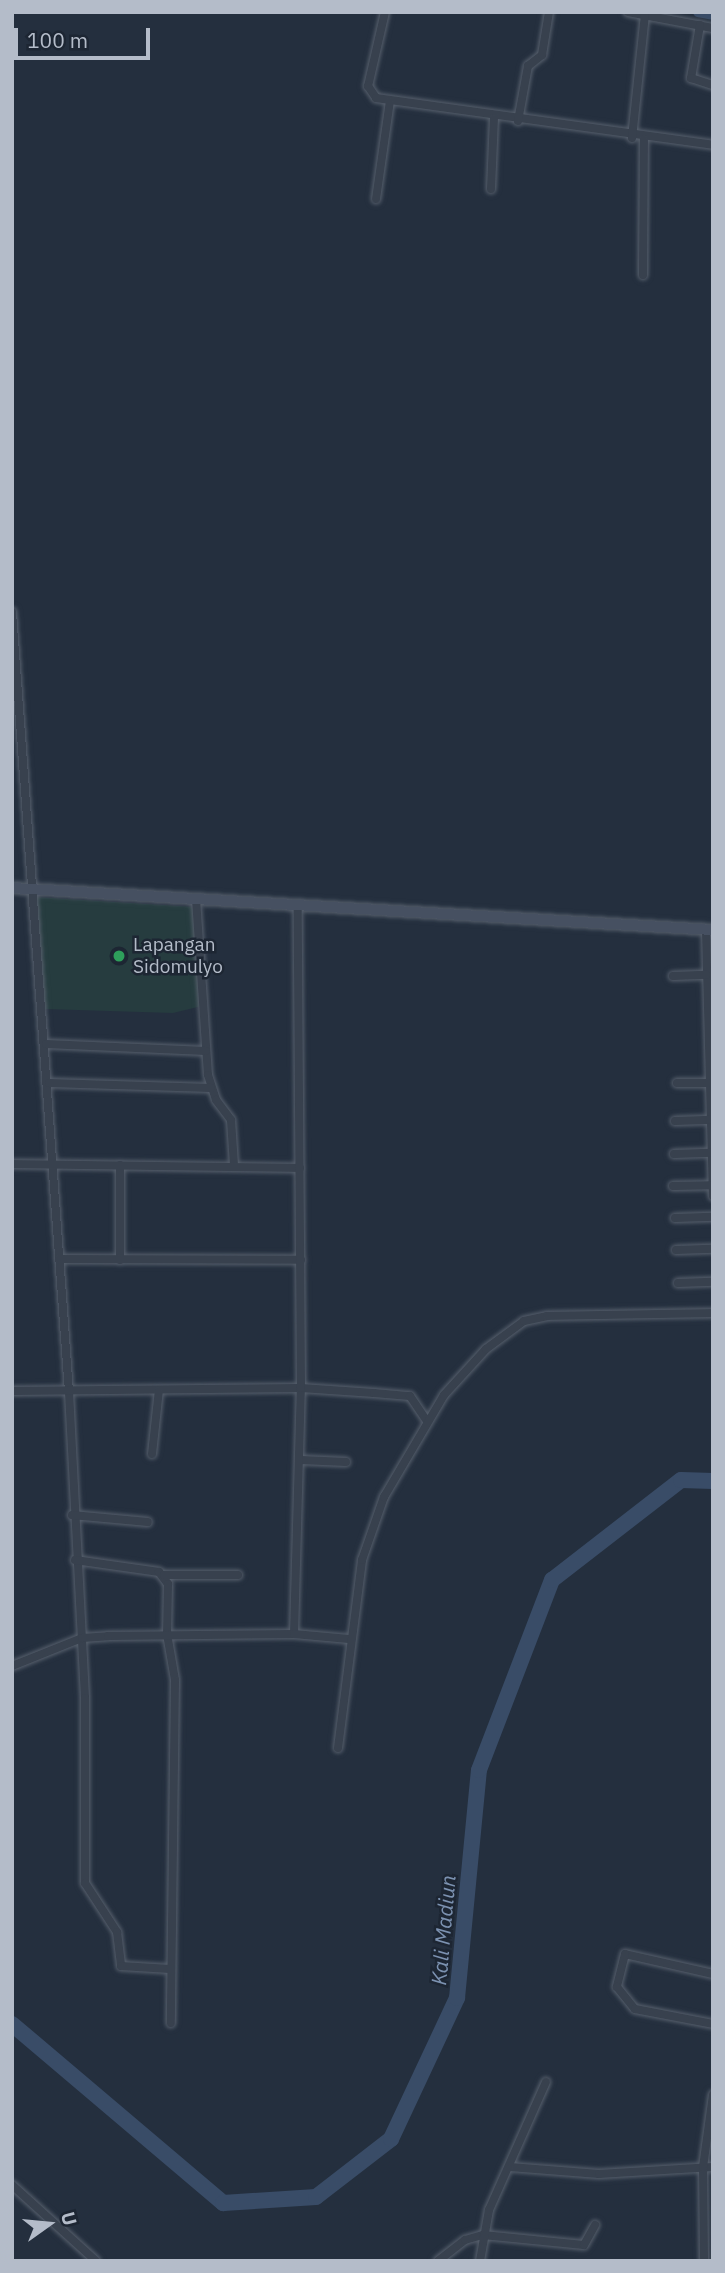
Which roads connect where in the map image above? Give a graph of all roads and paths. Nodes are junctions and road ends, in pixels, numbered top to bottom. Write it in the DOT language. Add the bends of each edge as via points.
graph roads {
  1 [pos="385,12"];
  2 [pos="549,12"];
  3 [pos="628,12"];
  4 [pos="645,15"];
  5 [pos="700,25"];
  6 [pos="713,27"];
  7 [pos="713,85"];
  8 [pos="390,101"];
  9 [pos="494,118"];
  10 [pos="518,121"];
  11 [pos="632,138"];
  12 [pos="644,139"];
  13 [pos="713,145"];
  14 [pos="491,189"];
  15 [pos="376,199"];
  16 [pos="643,275"];
  17 [pos="12,611"];
  18 [pos="12,888"];
  19 [pos="32,890"];
  20 [pos="196,899"];
  21 [pos="298,904"];
  22 [pos="709,930"];
  23 [pos="706,975"];
  24 [pos="673,976"];
  25 [pos="47,1044"];
  26 [pos="206,1051"];
  27 [pos="49,1083"];
  28 [pos="677,1083"];
  29 [pos="709,1083"];
  30 [pos="211,1088"];
  31 [pos="712,1110"];
  32 [pos="712,1120"];
  33 [pos="675,1121"];
  34 [pos="712,1153"];
  35 [pos="674,1154"];
  36 [pos="12,1164"];
  37 [pos="54,1164"];
  38 [pos="234,1165"];
  39 [pos="120,1166"];
  40 [pos="300,1168"];
  41 [pos="712,1185"];
  42 [pos="673,1186"];
  43 [pos="713,1196"];
  44 [pos="713,1217"];
  45 [pos="675,1218"];
  46 [pos="713,1249"];
  47 [pos="676,1250"];
  48 [pos="59,1259"];
  49 [pos="120,1260"];
  50 [pos="301,1260"];
  51 [pos="713,1282"];
  52 [pos="678,1283"];
  53 [pos="713,1314"];
  54 [pos="301,1388"];
  55 [pos="159,1390"];
  56 [pos="12,1391"];
  57 [pos="69,1392"];
  58 [pos="427,1420"];
  59 [pos="152,1454"];
  60 [pos="301,1460"];
  61 [pos="346,1462"];
  62 [pos="72,1515"];
  63 [pos="148,1522"];
  64 [pos="75,1560"];
  65 [pos="164,1575"];
  66 [pos="238,1575"];
  67 [pos="167,1634"];
  68 [pos="294,1634"];
  69 [pos="82,1638"];
  70 [pos="349,1640"];
  71 [pos="12,1666"];
  72 [pos="338,1748"];
  73 [pos="170,1969"];
  74 [pos="713,1974"];
  75 [pos="171,2023"];
  76 [pos="713,2024"];
  77 [pos="546,2082"];
  78 [pos="713,2095"];
  79 [pos="510,2167"];
  80 [pos="708,2167"];
  81 [pos="14,2187"];
  82 [pos="12,2199"];
  83 [pos="595,2225"];
  84 [pos="484,2235"];
  85 [pos="96,2261"];
  86 [pos="438,2261"];
  87 [pos="480,2261"];
  88 [pos="704,2261"];
  1 -- 8 [label="street" via="368,86 372,96"];
  2 -- 10 [label="street" via="542,55 528,66"];
  3 -- 4 [label="street"];
  4 -- 5 [label="street"];
  4 -- 11 [label="street"];
  5 -- 6 [label="street"];
  5 -- 7 [label="street" via="691,78"];
  8 -- 9 [label="street"];
  8 -- 15 [label="street"];
  9 -- 10 [label="street"];
  9 -- 14 [label="street"];
  10 -- 11 [label="street"];
  11 -- 12 [label="street"];
  12 -- 13 [label="street"];
  12 -- 16 [label="street"];
  17 -- 19 [label="street"];
  18 -- 19 [label="main road"];
  19 -- 20 [label="main road"];
  19 -- 25 [label="street"];
  20 -- 21 [label="main road"];
  20 -- 26 [label="street"];
  21 -- 22 [label="main road"];
  21 -- 40 [label="street"];
  22 -- 23 [label="street"];
  23 -- 24 [label="street"];
  23 -- 29 [label="street"];
  25 -- 26 [label="street"];
  25 -- 27 [label="street"];
  26 -- 30 [label="street"];
  27 -- 30 [label="street"];
  27 -- 37 [label="street"];
  28 -- 29 [label="street"];
  29 -- 31 [label="street"];
  30 -- 38 [label="street" via="231,1120"];
  31 -- 32 [label="street"];
  32 -- 33 [label="street"];
  32 -- 34 [label="street"];
  34 -- 35 [label="street"];
  34 -- 41 [label="street"];
  36 -- 37 [label="street"];
  37 -- 39 [label="street"];
  37 -- 48 [label="street"];
  38 -- 39 [label="street"];
  38 -- 40 [label="street"];
  39 -- 49 [label="street"];
  40 -- 50 [label="street"];
  41 -- 42 [label="street"];
  41 -- 43 [label="street"];
  44 -- 45 [label="street"];
  46 -- 47 [label="street"];
  48 -- 49 [label="street"];
  48 -- 57 [label="street"];
  49 -- 50 [label="street"];
  50 -- 54 [label="street"];
  51 -- 52 [label="street"];
  53 -- 58 [label="street" via="547,1316 524,1321 486,1349"];
  54 -- 55 [label="street"];
  54 -- 58 [label="street" via="410,1396"];
  54 -- 60 [label="street"];
  55 -- 57 [label="street"];
  55 -- 59 [label="street"];
  56 -- 57 [label="street"];
  57 -- 62 [label="street"];
  58 -- 70 [label="street" via="375,1521 356,1587"];
  60 -- 61 [label="street"];
  60 -- 68 [label="street"];
  62 -- 63 [label="street"];
  62 -- 64 [label="street"];
  64 -- 65 [label="street"];
  64 -- 69 [label="street"];
  65 -- 66 [label="street"];
  65 -- 67 [label="street"];
  67 -- 68 [label="street"];
  67 -- 69 [label="street"];
  67 -- 73 [label="street" via="175,1680"];
  68 -- 70 [label="street"];
  69 -- 71 [label="street"];
  69 -- 73 [label="street" via="85,1883 117,1932 121,1966"];
  70 -- 72 [label="street"];
  73 -- 75 [label="street"];
  74 -- 76 [label="street" via="625,1954 617,1987 635,2009"];
  77 -- 79 [label="street"];
  78 -- 80 [label="street"];
  79 -- 80 [label="street" via="599,2174"];
  79 -- 84 [label="street"];
  80 -- 88 [label="street"];
  81 -- 82 [label="street"];
  81 -- 85 [label="street"];
  83 -- 84 [label="street" via="591,2240 579,2246"];
  84 -- 86 [label="street" via="465,2240"];
  84 -- 87 [label="street"];
}
